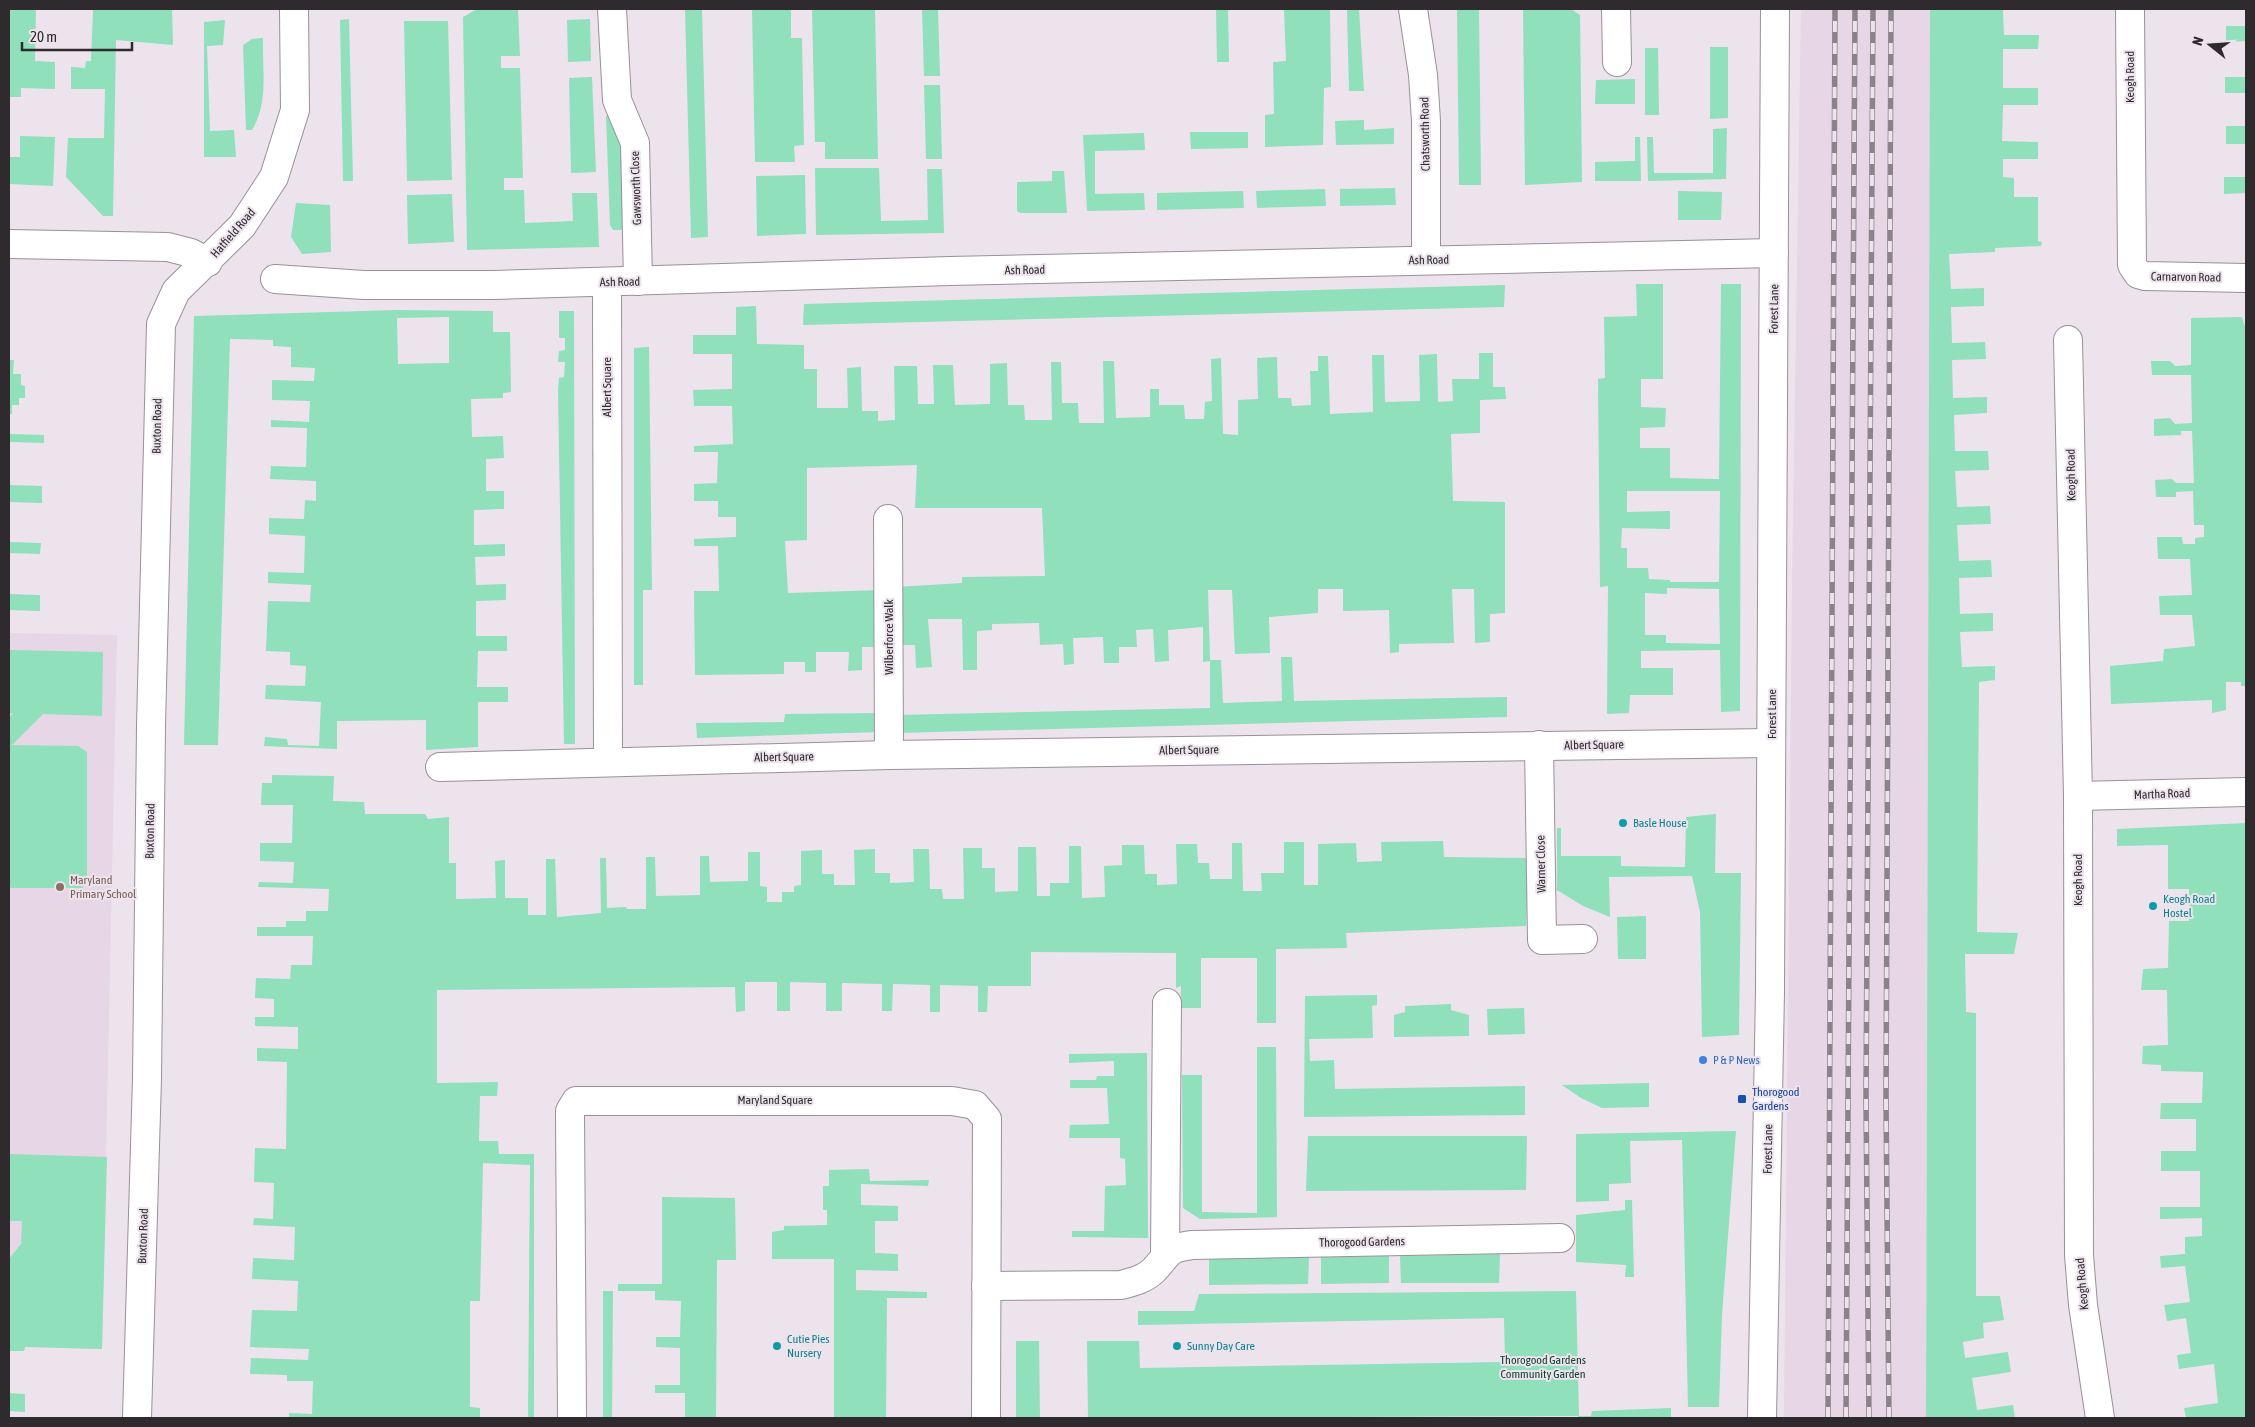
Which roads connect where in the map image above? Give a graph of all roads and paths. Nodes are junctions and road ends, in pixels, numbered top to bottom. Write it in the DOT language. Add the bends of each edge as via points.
graph roads {
  1 [pos="294,9"];
  2 [pos="612,9"];
  3 [pos="1413,9"];
  4 [pos="1616,9"];
  5 [pos="1775,9"];
  6 [pos="2130,9"];
  7 [pos="1617,62"];
  8 [pos="9,244"];
  9 [pos="1774,253"];
  10 [pos="1426,260"];
  11 [pos="208,262"];
  12 [pos="2132,265"];
  13 [pos="275,278"];
  14 [pos="2246,278"];
  15 [pos="607,282"];
  16 [pos="638,282"];
  17 [pos="2068,340"];
  18 [pos="888,519"];
  19 [pos="1771,743"];
  20 [pos="1539,745"];
  21 [pos="889,755"];
  22 [pos="608,762"];
  23 [pos="440,767"];
  24 [pos="2246,792"];
  25 [pos="2078,796"];
  26 [pos="1583,939"];
  27 [pos="1167,1003"];
  28 [pos="1560,1238"];
  29 [pos="1166,1254"];
  30 [pos="986,1286"];
  31 [pos="137,1418"];
  32 [pos="572,1418"];
  33 [pos="986,1418"];
  34 [pos="1762,1418"];
  35 [pos="2100,1418"];
  1 -- 11 [label="street, Hatfield Road" via="295,110 274,177 242,226"];
  2 -- 16 [label="street, Gawsworth Close" via="617,100 635,143"];
  3 -- 10 [label="street, Chatsworth Road" via="1426,121"];
  4 -- 7 [label="street"];
  5 -- 9 [label="street, Forest Lane"];
  6 -- 12 [label="street, Keogh Road"];
  8 -- 11 [label="street, Hatfield Road" via="168,247 191,252"];
  9 -- 10 [label="street, Ash Road"];
  9 -- 19 [label="street, Forest Lane"];
  10 -- 16 [label="street, Ash Road" via="941,271"];
  11 -- 31 [label="street, Buxton Road" via="173,295 161,324 159,347 147,1078"];
  12 -- 14 [label="street, Carnarvon Road" via="2138,274 2144,276"];
  13 -- 15 [label="street, Ash Road" via="364,285"];
  15 -- 16 [label="street, Ash Road"];
  15 -- 22 [label="street, Albert Square"];
  17 -- 25 [label="street, Keogh Road"];
  18 -- 21 [label="street, Wilberforce Walk"];
  19 -- 20 [label="street, Albert Square"];
  19 -- 34 [label="street, Forest Lane"];
  20 -- 21 [label="street, Albert Square"];
  20 -- 26 [label="street, Warner Close" via="1542,940"];
  21 -- 22 [label="street, Albert Square"];
  22 -- 23 [label="street, Albert Square"];
  24 -- 25 [label="street, Martha Road"];
  25 -- 35 [label="street, Keogh Road" via="2079,1255 2083,1306"];
  27 -- 29 [label="street"];
  28 -- 29 [label="street, Thorogood Gardens" via="1192,1245 1176,1247"];
  29 -- 30 [label="street, Thorogood Gardens" via="1141,1279 1121,1285"];
  30 -- 32 [label="street, Maryland Square" via="987,1119 975,1105 952,1101 576,1101 570,1111"];
  30 -- 33 [label="street, Maryland Square"];
}
